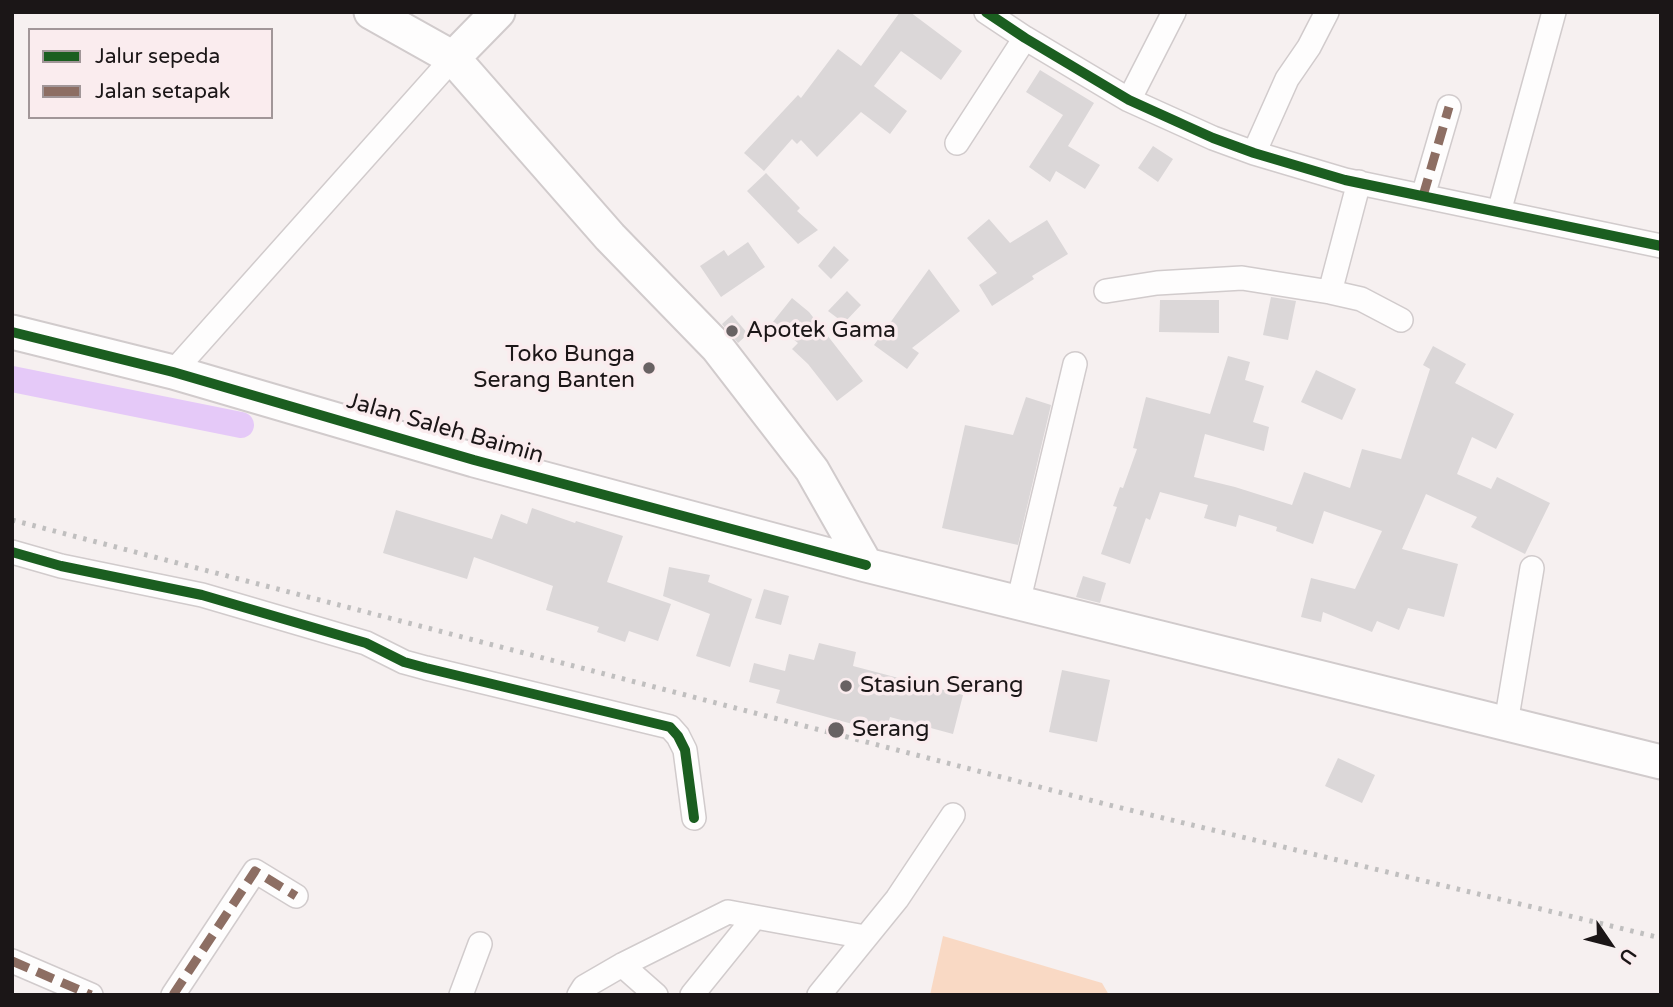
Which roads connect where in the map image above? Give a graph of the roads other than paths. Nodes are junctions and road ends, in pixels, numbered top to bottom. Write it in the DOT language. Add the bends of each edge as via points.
graph roads {
  1 [pos="371,12"];
  2 [pos="498,12"];
  3 [pos="986,12"];
  4 [pos="1174,12"];
  5 [pos="1327,12"];
  6 [pos="1554,12"];
  7 [pos="1024,38"];
  8 [pos="453,58"];
  9 [pos="1129,100"];
  10 [pos="1449,107"];
  11 [pos="957,143"];
  12 [pos="1254,153"];
  13 [pos="1359,182"];
  14 [pos="1423,196"];
  15 [pos="1499,212"];
  16 [pos="1661,246"];
  17 [pos="1106,290"];
  18 [pos="1330,292"];
  19 [pos="1401,320"];
  20 [pos="12,332"];
  21 [pos="1075,364"];
  22 [pos="173,372"];
  23 [pos="12,552"];
  24 [pos="866,565"];
  25 [pos="1531,568"];
  26 [pos="1018,603"];
  27 [pos="1506,723"];
  28 [pos="1661,762"];
  29 [pos="953,815"];
  30 [pos="694,818"];
  31 [pos="296,896"];
  32 [pos="755,916"];
  33 [pos="865,937"];
  34 [pos="480,944"];
  35 [pos="12,961"];
  36 [pos="622,965"];
  37 [pos="90,995"];
  38 [pos="173,995"];
  39 [pos="461,995"];
  40 [pos="579,995"];
  41 [pos="656,995"];
  42 [pos="692,995"];
  43 [pos="819,995"];
  1 -- 8 [label="main road"];
  2 -- 8 [label="main road"];
  3 -- 7 [label="street"];
  4 -- 9 [label="street"];
  5 -- 12 [label="street" via="1287,79"];
  6 -- 15 [label="street"];
  7 -- 9 [label="street"];
  7 -- 11 [label="street"];
  8 -- 22 [label="street"];
  8 -- 24 [label="main road" via="610,237 717,347 812,470"];
  9 -- 12 [label="street"];
  10 -- 14 [label="street"];
  12 -- 13 [label="street"];
  13 -- 14 [label="street"];
  13 -- 18 [label="street"];
  14 -- 15 [label="street"];
  15 -- 16 [label="street"];
  17 -- 18 [label="street" via="1242,278"];
  18 -- 19 [label="street" via="1361,299"];
  20 -- 22 [label="main road, Jalan Saleh Baimin"];
  21 -- 26 [label="street"];
  22 -- 24 [label="main road, Jalan Saleh Baimin" via="474,460"];
  23 -- 30 [label="street" via="202,595 366,643 404,662 670,727 685,750"];
  24 -- 26 [label="main road, Jalan Saleh Baimin"];
  25 -- 27 [label="street"];
  26 -- 27 [label="main road, Jalan Saleh Baimin"];
  27 -- 28 [label="main road, Jalan Saleh Baimin"];
  29 -- 33 [label="street" via="897,899"];
  31 -- 38 [label="street" via="255,871"];
  32 -- 33 [label="street"];
  32 -- 36 [label="street" via="728,912"];
  32 -- 42 [label="street"];
  33 -- 43 [label="street"];
  34 -- 39 [label="street"];
  35 -- 37 [label="street"];
  36 -- 40 [label="street" via="584,987"];
  36 -- 41 [label="street"];
}
